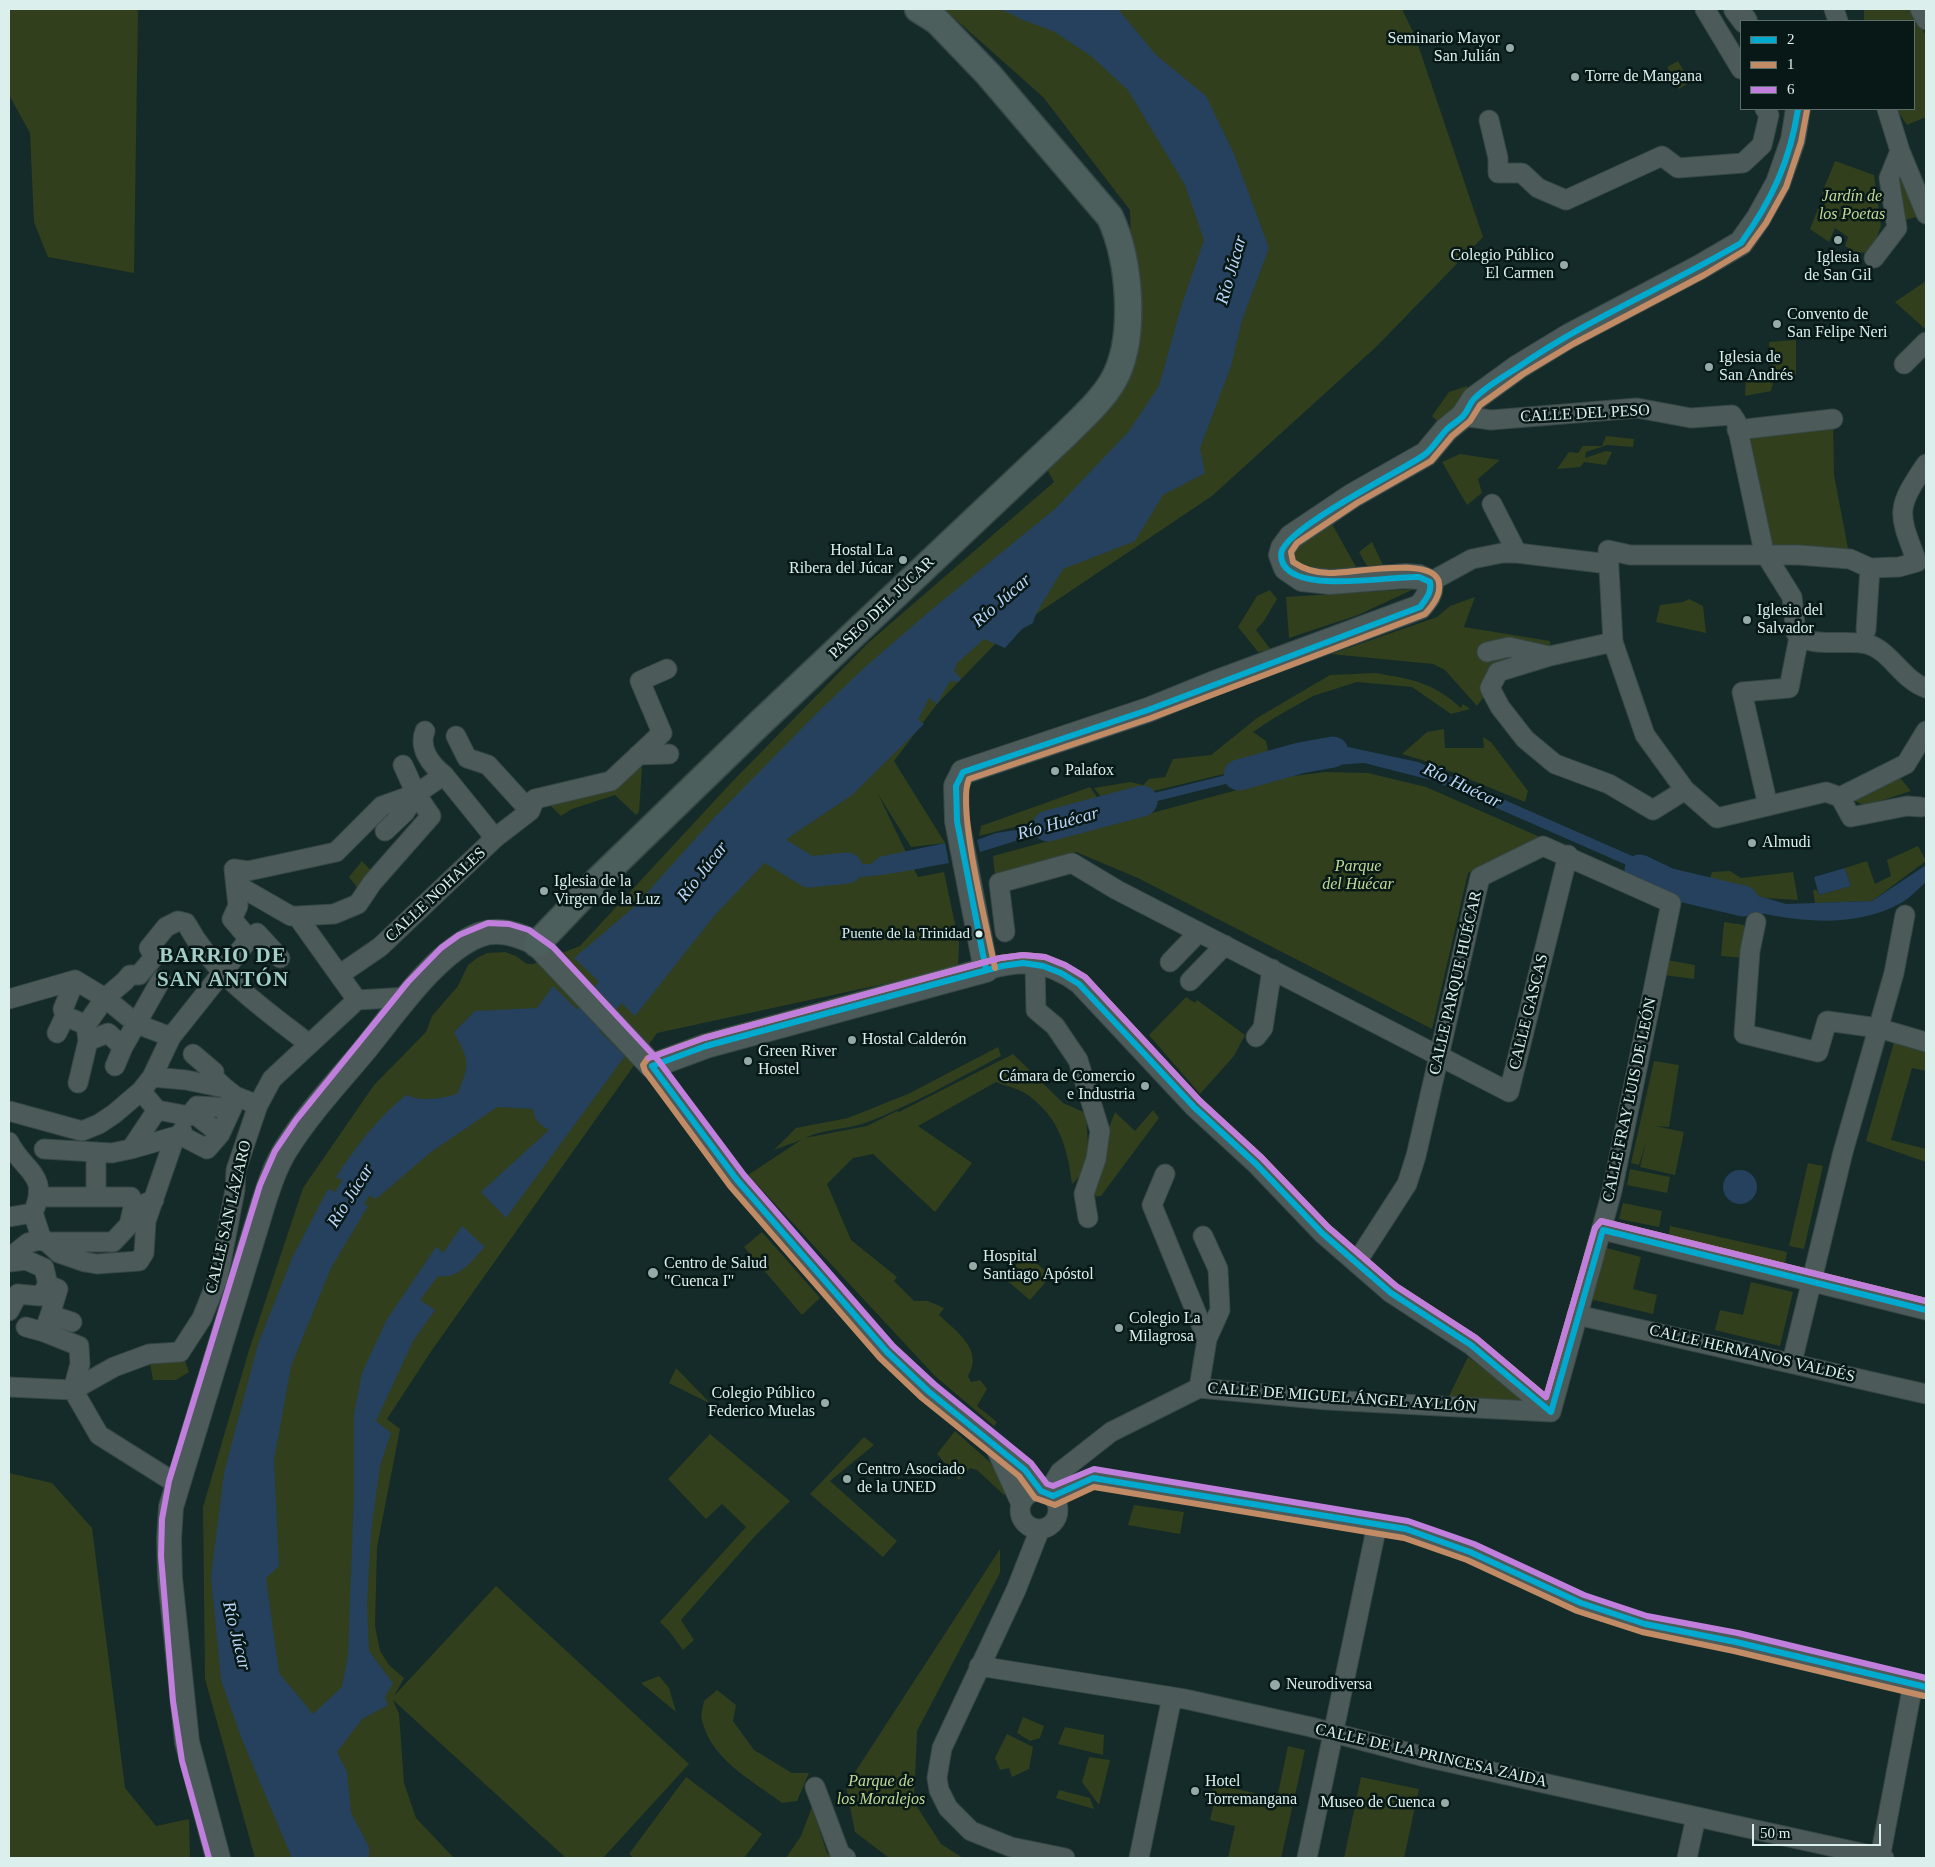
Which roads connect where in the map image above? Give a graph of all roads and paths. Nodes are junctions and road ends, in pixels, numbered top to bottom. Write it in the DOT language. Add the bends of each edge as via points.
graph roads {
  1 [pos="918,9"];
  2 [pos="1705,9"];
  3 [pos="1736,9"];
  4 [pos="1920,9"];
  5 [pos="1745,20"];
  6 [pos="1926,20"];
  7 [pos="1740,67"];
  8 [pos="1766,110"];
  9 [pos="1798,110"];
  10 [pos="1888,110"];
  11 [pos="1489,120"];
  12 [pos="1900,151"];
  13 [pos="1926,214"];
  14 [pos="1874,258"];
  15 [pos="1926,342"];
  16 [pos="1904,364"];
  17 [pos="1463,416"];
  18 [pos="1833,419"];
  19 [pos="1736,424"];
  20 [pos="1926,464"];
  21 [pos="1492,504"];
  22 [pos="1517,553"];
  23 [pos="1765,556"];
  24 [pos="1608,557"];
  25 [pos="1870,568"];
  26 [pos="1430,582"];
  27 [pos="1862,636"];
  28 [pos="1799,637"];
  29 [pos="1613,642"];
  30 [pos="1487,652"];
  31 [pos="1550,656"];
  32 [pos="666,669"];
  33 [pos="1926,688"];
  34 [pos="425,731"];
  35 [pos="1926,731"];
  36 [pos="456,736"];
  37 [pos="669,754"];
  38 [pos="638,755"];
  39 [pos="403,765"];
  40 [pos="444,775"];
  41 [pos="1685,790"];
  42 [pos="416,794"];
  43 [pos="1840,797"];
  44 [pos="1768,806"];
  45 [pos="1921,807"];
  46 [pos="530,811"];
  47 [pos="385,831"];
  48 [pos="495,838"];
  49 [pos="1568,855"];
  50 [pos="235,877"];
  51 [pos="1905,915"];
  52 [pos="297,916"];
  53 [pos="1756,922"];
  54 [pos="1005,932"];
  55 [pos="1200,932"];
  56 [pos="249,939"];
  57 [pos="1224,945"];
  58 [pos="542,948"];
  59 [pos="280,958"];
  60 [pos="1170,962"];
  61 [pos="1035,964"];
  62 [pos="1272,969"];
  63 [pos="986,970"];
  64 [pos="223,975"];
  65 [pos="340,975"];
  66 [pos="75,980"];
  67 [pos="161,980"];
  68 [pos="1190,981"];
  69 [pos="408,997"];
  70 [pos="105,998"];
  71 [pos="9,999"];
  72 [pos="357,1000"];
  73 [pos="137,1024"];
  74 [pos="1878,1028"];
  75 [pos="87,1033"];
  76 [pos="1256,1036"];
  77 [pos="171,1037"];
  78 [pos="1926,1042"];
  79 [pos="309,1044"];
  80 [pos="123,1047"];
  81 [pos="193,1054"];
  82 [pos="1439,1054"];
  83 [pos="116,1066"];
  84 [pos="652,1066"];
  85 [pos="78,1083"];
  86 [pos="146,1084"];
  87 [pos="231,1098"];
  88 [pos="258,1105"];
  89 [pos="158,1110"];
  90 [pos="9,1111"];
  91 [pos="190,1114"];
  92 [pos="82,1131"];
  93 [pos="220,1134"];
  94 [pos="180,1135"];
  95 [pos="9,1142"];
  96 [pos="44,1149"];
  97 [pos="131,1149"];
  98 [pos="88,1152"];
  99 [pos="1165,1174"];
  100 [pos="96,1196"];
  101 [pos="154,1200"];
  102 [pos="133,1208"];
  103 [pos="21,1214"];
  104 [pos="1088,1218"];
  105 [pos="1602,1230"];
  106 [pos="1202,1236"];
  107 [pos="47,1242"];
  108 [pos="9,1258"];
  109 [pos="9,1262"];
  110 [pos="1356,1262"];
  111 [pos="1812,1281"];
  112 [pos="48,1285"];
  113 [pos="1926,1310"];
  114 [pos="9,1311"];
  115 [pos="1577,1315"];
  116 [pos="72,1322"];
  117 [pos="47,1324"];
  118 [pos="26,1327"];
  119 [pos="1207,1339"];
  120 [pos="1792,1362"];
  121 [pos="9,1386"];
  122 [pos="1199,1388"];
  123 [pos="73,1390"];
  124 [pos="1926,1394"];
  125 [pos="1551,1412"];
  126 [pos="994,1445"];
  127 [pos="177,1484"];
  128 [pos="1047,1493"];
  129 [pos="1021,1504"];
  130 [pos="1377,1525"];
  131 [pos="1040,1528"];
  132 [pos="979,1666"];
  133 [pos="1920,1686"];
  134 [pos="1172,1696"];
  135 [pos="1334,1734"];
  136 [pos="815,1787"];
  137 [pos="1696,1817"];
  138 [pos="218,1858"];
  139 [pos="846,1858"];
  140 [pos="1065,1858"];
  141 [pos="1139,1858"];
  142 [pos="1307,1858"];
  143 [pos="1687,1858"];
  144 [pos="1881,1858"];
  1 -- 58 [label="main road, PASEO DEL JÚCAR" via="937,21 988,74 1102,207 1115,228 1124,269 1127,330 1121,363 1104,392 1067,433 598,880"];
  2 -- 7 [label="street"];
  3 -- 5 [label="street"];
  4 -- 6 [label="street"];
  8 -- 11 [label="street" via="1769,115 1762,145 1743,163 1678,168 1662,156 1566,200 1538,188 1522,173 1498,173 1498,158"];
  9 -- 17 [label="street" via="1788,155 1771,197 1746,237 1729,250 1531,358 1474,399"];
  10 -- 12 [label="street"];
  12 -- 13 [label="street"];
  12 -- 14 [label="street" via="1889,178 1897,228"];
  15 -- 16 [label="street"];
  17 -- 19 [label="street, CALLE DEL PESO" via="1491,420 1638,408 1691,418 1730,415"];
  17 -- 26 [label="street" via="1426,454 1369,484 1286,541 1282,555 1291,573 1302,579 1330,582 1406,576"];
  18 -- 19 [label="street, CALLE DEL PESO"];
  19 -- 23 [label="street"];
  20 -- 25 [label="street" via="1903,502 1901,520 1917,562"];
  21 -- 22 [label="street"];
  22 -- 24 [label="street"];
  22 -- 26 [label="street" via="1472,560"];
  23 -- 24 [label="street"];
  23 -- 25 [label="street" via="1850,559"];
  23 -- 28 [label="street" via="1792,597"];
  24 -- 29 [label="street"];
  25 -- 27 [label="street"];
  26 -- 63 [label="street" via="1432,587 1426,600 1409,612 1148,710 967,770 957,780 956,812"];
  27 -- 28 [label="street" via="1809,641"];
  27 -- 33 [label="street" via="1912,680"];
  28 -- 44 [label="street" via="1789,688 1742,692"];
  29 -- 31 [label="street"];
  29 -- 41 [label="street" via="1644,736"];
  30 -- 31 [label="street" via="1509,646"];
  31 -- 41 [label="street" via="1498,672 1490,688 1500,707 1525,739 1555,764 1609,784 1653,810"];
  32 -- 38 [label="street, CALLE NOHALES" via="640,681 662,733"];
  34 -- 40 [label="street" via="422,739 425,752 434,768"];
  35 -- 43 [label="street" via="1906,764"];
  36 -- 46 [label="street" via="467,758 488,765"];
  37 -- 38 [label="street"];
  38 -- 46 [label="street, CALLE NOHALES" via="611,782 535,799"];
  39 -- 42 [label="street"];
  40 -- 42 [label="street"];
  40 -- 48 [label="street"];
  41 -- 44 [label="street" via="1717,818"];
  42 -- 47 [label="street" via="405,812"];
  42 -- 50 [label="street" via="382,806 336,852 248,871"];
  42 -- 52 [label="street" via="431,816 372,882 358,904 334,914"];
  43 -- 44 [label="street" via="1826,792"];
  43 -- 45 [label="street" via="1851,817 1907,806"];
  46 -- 48 [label="street, CALLE NOHALES"];
  48 -- 65 [label="street, CALLE NOHALES" via="380,947"];
  49 -- 82 [label="street, CALLE PARQUE HUÉCAR" via="1543,846 1480,877"];
  49 -- 82 [label="street, CALLE GASCAS" via="1509,1092"];
  49 -- 105 [label="street, CALLE FRAY LUIS DE LEÓN" via="1670,902"];
  50 -- 52 [label="street" via="291,916"];
  50 -- 56 [label="street" via="238,906 232,919"];
  51 -- 74 [label="street" via="1894,973"];
  52 -- 65 [label="street"];
  53 -- 74 [label="street" via="1750,951 1744,1034 1818,1052 1827,1021"];
  54 -- 55 [label="street" via="998,883 1072,864"];
  55 -- 57 [label="street"];
  55 -- 60 [label="street"];
  56 -- 59 [label="street" via="257,933"];
  56 -- 64 [label="street"];
  57 -- 62 [label="street"];
  57 -- 68 [label="street"];
  58 -- 69 [label="street" via="509,933 480,935 445,957"];
  58 -- 84 [label="street"];
  61 -- 63 [label="street" via="1014,963"];
  61 -- 104 [label="street" via="1036,1010 1055,1026 1078,1060 1100,1131 1096,1159 1084,1194"];
  61 -- 110 [label="street" via="1056,969 1079,984 1194,1107 1256,1164 1322,1233"];
  62 -- 76 [label="street" via="1263,1028"];
  62 -- 82 [label="street"];
  63 -- 84 [label="street" via="706,1046"];
  64 -- 70 [label="street" via="198,946 186,923 178,921 166,927 149,948 154,956 139,975 130,975"];
  64 -- 77 [label="street"];
  64 -- 79 [label="street"];
  65 -- 72 [label="street"];
  66 -- 70 [label="street"];
  66 -- 71 [label="street"];
  66 -- 75 [label="street" via="63,1009 61,1024"];
  67 -- 73 [label="street"];
  69 -- 72 [label="street"];
  69 -- 127 [label="street" via="316,1108 279,1162 264,1201"];
  70 -- 73 [label="street"];
  70 -- 75 [label="street"];
  72 -- 79 [label="street, CALLE SAN LÁZARO"];
  73 -- 77 [label="street"];
  73 -- 80 [label="street"];
  74 -- 78 [label="street"];
  74 -- 111 [label="street" via="1843,1152"];
  75 -- 80 [label="street" via="108,1033"];
  75 -- 85 [label="street"];
  77 -- 86 [label="street"];
  79 -- 88 [label="street, CALLE SAN LÁZARO" via="272,1079"];
  80 -- 83 [label="street"];
  81 -- 87 [label="street" via="214,1072 213,1076"];
  82 -- 110 [label="street, CALLE PARQUE HUÉCAR" via="1407,1184"];
  84 -- 126 [label="street" via="737,1180 887,1352 928,1391"];
  86 -- 87 [label="street" via="186,1080"];
  86 -- 89 [label="street"];
  86 -- 92 [label="street" via="99,1124"];
  87 -- 88 [label="street"];
  87 -- 91 [label="street" via="197,1106"];
  87 -- 93 [label="street"];
  88 -- 123 [label="street, CALLE SAN LÁZARO" via="236,1170 218,1278 202,1318 180,1352 149,1354 114,1367"];
  89 -- 91 [label="street"];
  89 -- 97 [label="street"];
  90 -- 92 [label="street"];
  91 -- 93 [label="street"];
  91 -- 94 [label="street"];
  92 -- 98 [label="street"];
  93 -- 94 [label="street" via="207,1149"];
  94 -- 97 [label="street"];
  94 -- 101 [label="street" via="174,1140"];
  95 -- 103 [label="street" via="40,1184"];
  96 -- 98 [label="street"];
  97 -- 98 [label="street" via="112,1153"];
  98 -- 100 [label="street"];
  99 -- 119 [label="street" via="1152,1205"];
  100 -- 102 [label="street" via="131,1197"];
  100 -- 103 [label="street"];
  101 -- 102 [label="street"];
  101 -- 107 [label="street" via="146,1221 144,1252 139,1261 85,1262 59,1253"];
  102 -- 107 [label="street" via="129,1225 113,1242"];
  103 -- 107 [label="street"];
  105 -- 111 [label="street"];
  105 -- 115 [label="street, CALLE FRAY LUIS DE LEÓN"];
  106 -- 119 [label="street" via="1218,1269 1220,1310"];
  107 -- 108 [label="street" via="28,1243"];
  109 -- 112 [label="street" via="26,1260 44,1268"];
  110 -- 125 [label="street" via="1391,1293 1471,1345"];
  111 -- 113 [label="street"];
  111 -- 120 [label="street"];
  112 -- 114 [label="street" via="40,1296 18,1294"];
  112 -- 117 [label="street" via="58,1289"];
  115 -- 120 [label="street, CALLE HERMANOS VALDÉS"];
  115 -- 125 [label="street, CALLE FRAY LUIS DE LEÓN"];
  116 -- 117 [label="street"];
  117 -- 118 [label="street"];
  117 -- 123 [label="street" via="79,1346 80,1364"];
  119 -- 122 [label="street"];
  120 -- 124 [label="street, CALLE HERMANOS VALDÉS"];
  121 -- 123 [label="street"];
  122 -- 125 [label="street, CALLE DE MIGUEL ÁNGEL AYLLÓN" via="1327,1400"];
  122 -- 128 [label="street, CALLE DE MIGUEL ÁNGEL AYLLÓN" via="1111,1432 1060,1472"];
  123 -- 127 [label="street" via="100,1436"];
  126 -- 128 [label="street"];
  126 -- 129 [label="street"];
  127 -- 138 [label="street" via="171,1507 170,1578 186,1727 193,1770"];
  128 -- 129 [label="street" via="1031,1492"];
  128 -- 130 [label="street" via="1092,1478"];
  128 -- 131 [label="street" via="1058,1506 1057,1517 1050,1525"];
  129 -- 131 [label="street" via="1026,1523"];
  130 -- 133 [label="street" via="1406,1529 1445,1542 1581,1603 1645,1624"];
  130 -- 135 [label="street"];
  131 -- 132 [label="street" via="1016,1590"];
  132 -- 134 [label="street, CALLE DE LA PRINCESA ZAIDA"];
  132 -- 140 [label="street" via="942,1748 937,1778 943,1799 957,1819 983,1837 1010,1847"];
  133 -- 144 [label="street"];
  134 -- 135 [label="street, CALLE DE LA PRINCESA ZAIDA"];
  134 -- 141 [label="street"];
  135 -- 137 [label="street, CALLE DE LA PRINCESA ZAIDA"];
  135 -- 142 [label="street"];
  136 -- 139 [label="street" via="840,1854"];
  137 -- 143 [label="street"];
  137 -- 144 [label="street, CALLE DE LA PRINCESA ZAIDA"];
}
